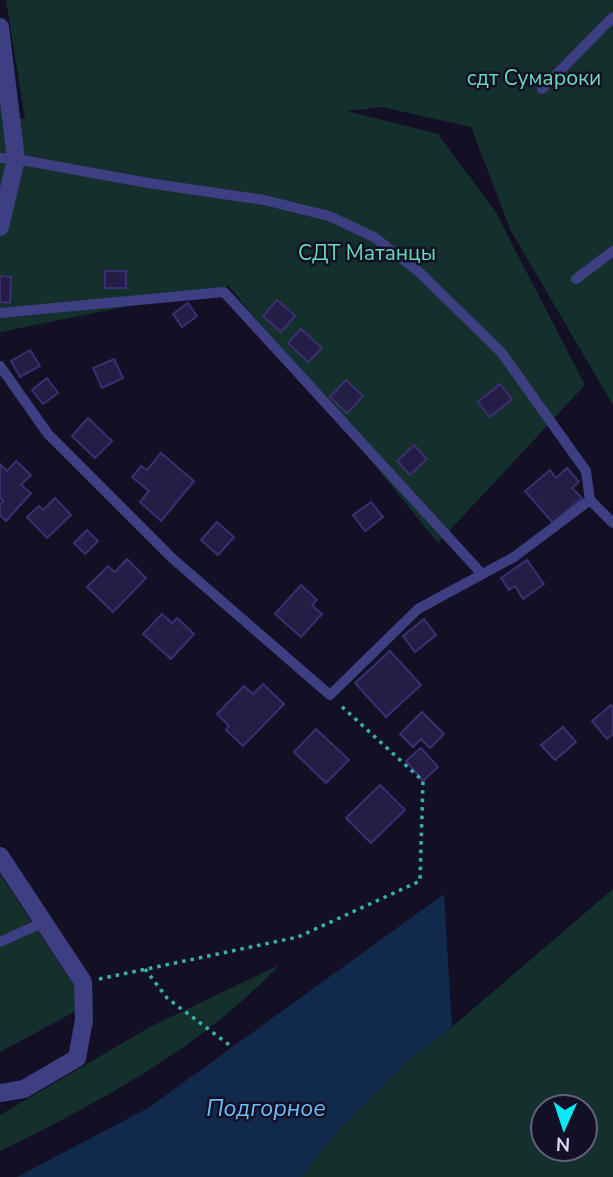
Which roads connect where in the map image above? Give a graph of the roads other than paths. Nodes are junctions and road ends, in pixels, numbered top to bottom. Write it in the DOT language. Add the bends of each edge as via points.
graph roads {
  1 [pos="613,17"];
  2 [pos="0,27"];
  3 [pos="542,89"];
  4 [pos="8,158"];
  5 [pos="0,227"];
  6 [pos="613,251"];
  7 [pos="576,279"];
  8 [pos="0,313"];
  9 [pos="0,366"];
  10 [pos="590,500"];
  11 [pos="613,523"];
  12 [pos="482,574"];
  13 [pos="0,856"];
  14 [pos="44,922"];
  15 [pos="0,942"];
  16 [pos="0,1093"];
  1 -- 3 [label="lane"];
  2 -- 4 [label="street"];
  4 -- 5 [label="street"];
  4 -- 10 [label="lane" via="264,200 329,216 374,237 419,272 501,352 586,471"];
  6 -- 7 [label="lane"];
  8 -- 12 [label="lane" via="224,292"];
  9 -- 12 [label="lane" via="48,434 172,558 330,695 418,609"];
  10 -- 11 [label="lane"];
  10 -- 12 [label="lane" via="514,557"];
  13 -- 14 [label="street"];
  14 -- 15 [label="lane"];
  14 -- 16 [label="street" via="83,982 84,1020 77,1058 24,1089"];
}
